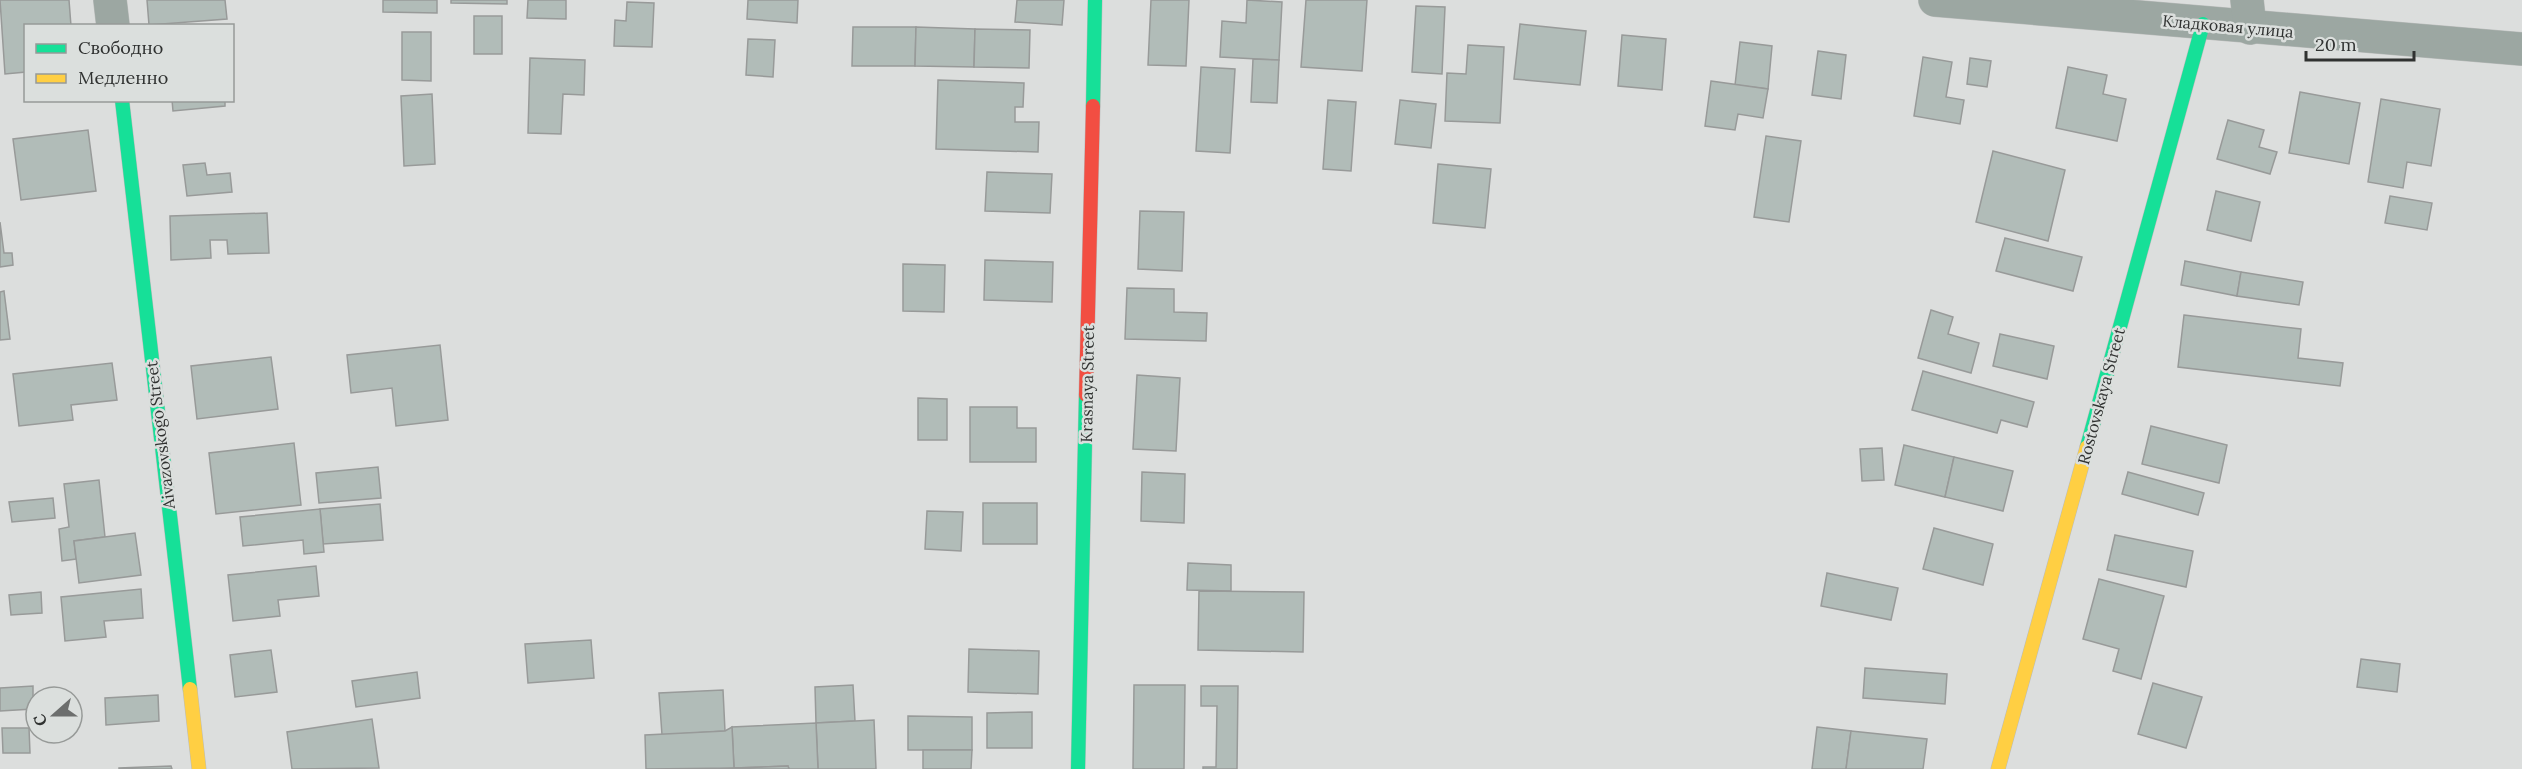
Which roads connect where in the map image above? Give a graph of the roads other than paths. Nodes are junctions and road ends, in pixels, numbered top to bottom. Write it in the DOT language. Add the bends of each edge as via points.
graph roads {
  1 [pos="110,0"];
  2 [pos="1095,0"];
  3 [pos="1935,0"];
  4 [pos="2249,14"];
  5 [pos="113,24"];
  6 [pos="2203,24"];
  7 [pos="2522,49"];
  8 [pos="122,102"];
  9 [pos="199,769"];
  10 [pos="1078,769"];
  11 [pos="1998,769"];
  1 -- 5 [label="street"];
  2 -- 10 [label="street, Krasnaya Street"];
  3 -- 6 [label="street, Кладковая улица"];
  4 -- 6 [label="street, Кладковая улица"];
  4 -- 7 [label="street, Кладковая улица"];
  6 -- 11 [label="street, Rostovskaya Street"];
  8 -- 9 [label="street, Aivazovskogo Street"];
}
